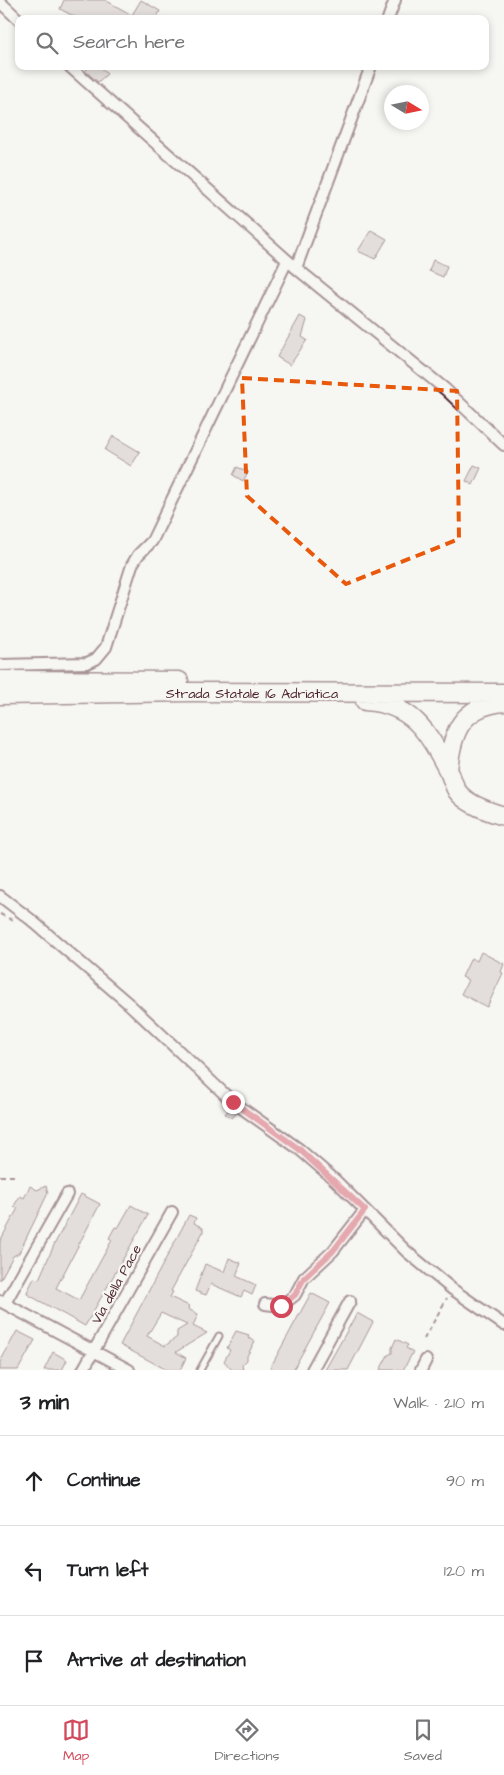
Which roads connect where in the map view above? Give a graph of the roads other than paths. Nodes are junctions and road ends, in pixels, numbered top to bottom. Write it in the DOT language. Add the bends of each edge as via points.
graph roads {
  1 [pos="395,0"];
  2 [pos="0,2"];
  3 [pos="389,15"];
  4 [pos="15,16"];
  5 [pos="73,70"];
  6 [pos="370,70"];
  7 [pos="287,261"];
  8 [pos="296,268"];
  9 [pos="504,445"];
  10 [pos="0,665"];
  11 [pos="0,680"];
  12 [pos="504,683"];
  13 [pos="190,692"];
  14 [pos="504,693"];
  15 [pos="0,695"];
  16 [pos="504,702"];
  17 [pos="448,771"];
  18 [pos="504,816"];
  19 [pos="0,896"];
  20 [pos="67,1194"];
  21 [pos="365,1210"];
  22 [pos="172,1212"];
  23 [pos="3,1302"];
  24 [pos="350,1302"];
  25 [pos="265,1304"];
  26 [pos="504,1324"];
  27 [pos="219,1336"];
  28 [pos="94,1351"];
  29 [pos="426,1360"];
  30 [pos="83,1370"];
  31 [pos="129,1370"];
  32 [pos="200,1370"];
  33 [pos="312,1370"];
  34 [pos="421,1370"];
  1 -- 3 [label="street"];
  2 -- 4 [label="street"];
  5 -- 7 [label="street"];
  6 -- 8 [label="street"];
  7 -- 8 [label="street"];
  7 -- 10 [label="street" via="157,532 132,565 106,647 96,659 87,663"];
  8 -- 9 [label="street" via="445,389"];
  11 -- 12 [label="highway, Strada Statale 16 Adriatica"];
  13 -- 14 [label="highway, Strada Statale 16 Adriatica"];
  13 -- 15 [label="highway, Strada Statale 16 Adriatica"];
  13 -- 17 [label="highway" via="227,700 383,703 413,718 424,729"];
  16 -- 17 [label="highway" via="489,703 466,716 452,742"];
  17 -- 18 [label="highway" via="458,792 482,811"];
  19 -- 21 [label="street" via="129,1004 233,1102 299,1149"];
  20 -- 23 [label="street"];
  21 -- 25 [label="street" via="333,1251 304,1278 295,1295 281,1306"];
  21 -- 26 [label="street" via="407,1252 452,1289"];
  22 -- 28 [label="street, Via della Pace"];
  23 -- 28 [label="street"];
  24 -- 33 [label="street"];
  27 -- 32 [label="lane"];
  28 -- 30 [label="street, Via della Pace"];
  28 -- 31 [label="street"];
  29 -- 34 [label="street"];
}
